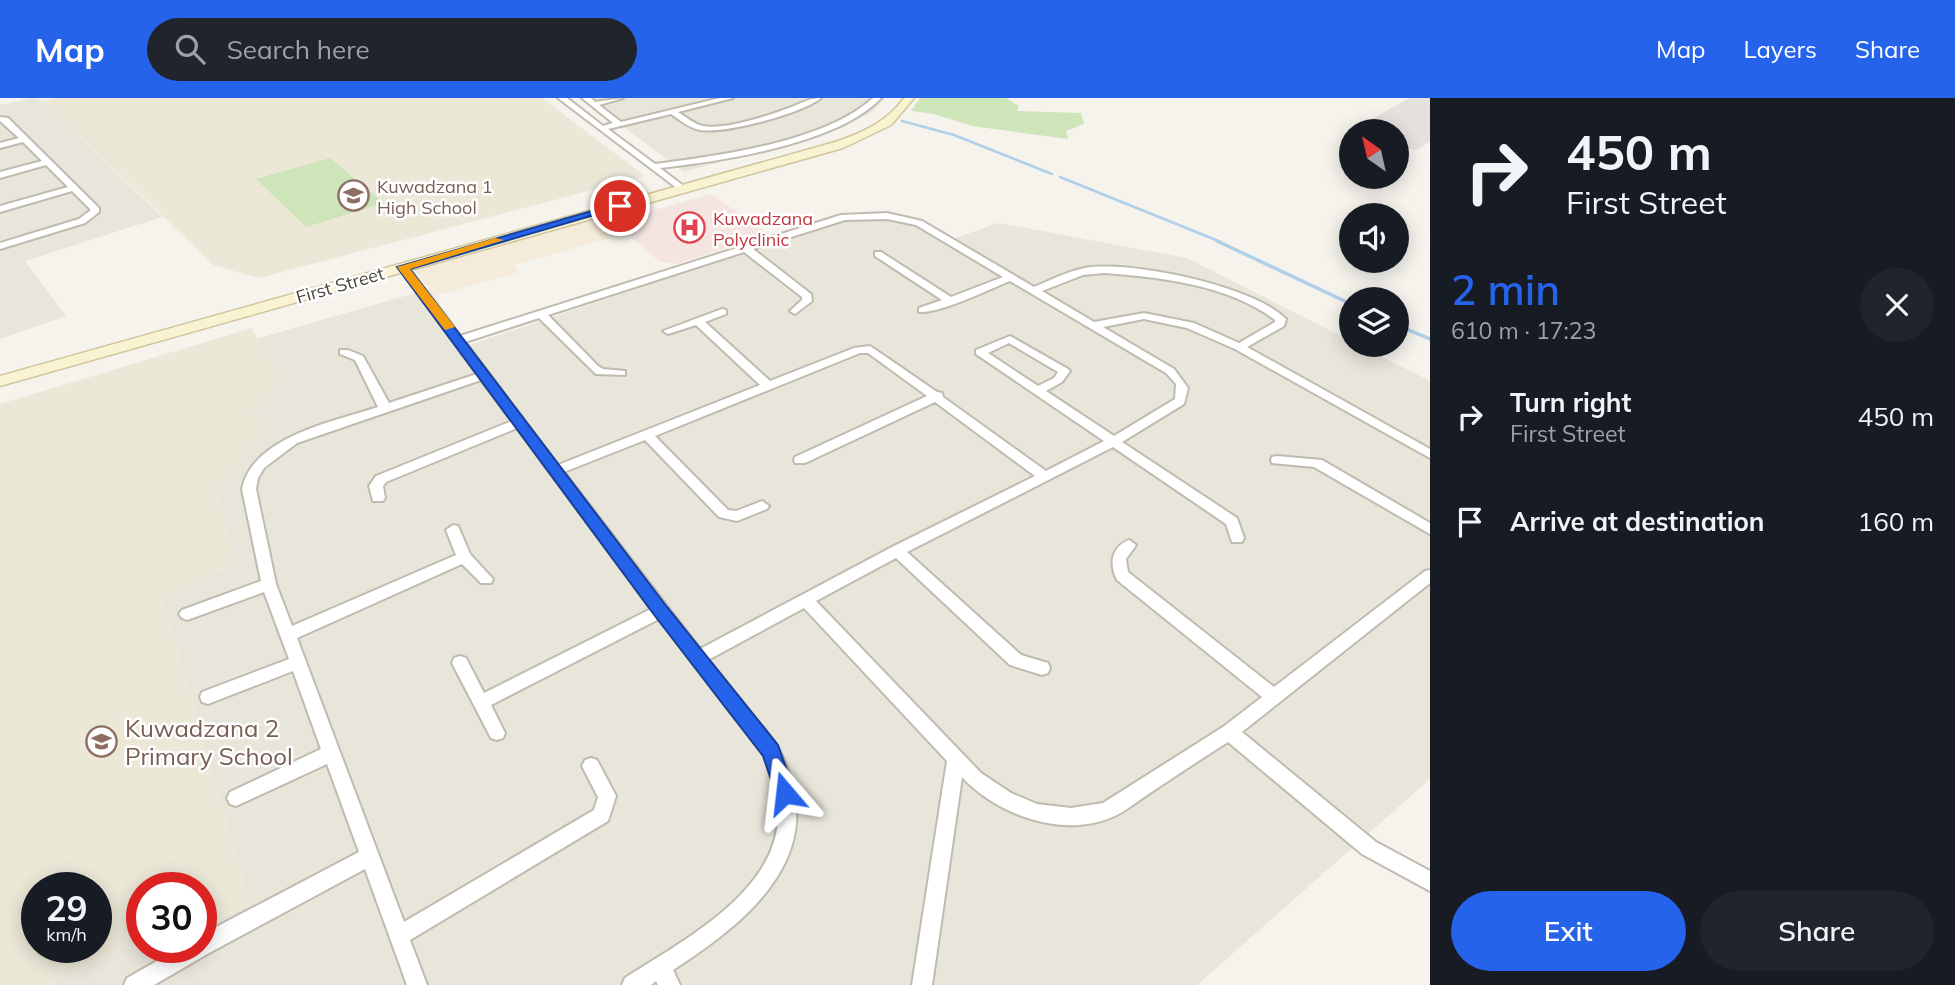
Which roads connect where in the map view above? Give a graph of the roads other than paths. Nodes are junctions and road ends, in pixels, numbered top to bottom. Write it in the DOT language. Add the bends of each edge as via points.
graph roads {
  1 [pos="562,98"];
  2 [pos="586,98"];
  3 [pos="619,98"];
  4 [pos="729,98"];
  5 [pos="817,98"];
  6 [pos="877,98"];
  7 [pos="909,98"];
  8 [pos="594,104"];
  9 [pos="673,112"];
  10 [pos="0,119"];
  11 [pos="620,124"];
  12 [pos="600,126"];
  13 [pos="24,139"];
  14 [pos="0,146"];
  15 [pos="47,162"];
  16 [pos="652,167"];
  17 [pos="0,175"];
  18 [pos="73,188"];
  19 [pos="682,189"];
  20 [pos="0,209"];
  21 [pos="0,246"];
  22 [pos="745,248"];
  23 [pos="878,254"];
  24 [pos="403,267"];
  25 [pos="1012,277"];
  26 [pos="1035,290"];
  27 [pos="950,301"];
  28 [pos="923,310"];
  29 [pos="795,311"];
  30 [pos="722,312"];
  31 [pos="541,314"];
  32 [pos="698,321"];
  33 [pos="1094,325"];
  34 [pos="668,331"];
  35 [pos="459,340"];
  36 [pos="1239,347"];
  37 [pos="344,352"];
  38 [pos="621,373"];
  39 [pos="484,375"];
  40 [pos="0,381"];
  41 [pos="768,386"];
  42 [pos="1037,390"];
  43 [pos="938,396"];
  44 [pos="385,408"];
  45 [pos="520,423"];
  46 [pos="647,435"];
  47 [pos="1113,442"];
  48 [pos="1430,454"];
  49 [pos="800,460"];
  50 [pos="1277,460"];
  51 [pos="555,471"];
  52 [pos="1043,475"];
  53 [pos="378,498"];
  54 [pos="762,506"];
  55 [pos="1430,529"];
  56 [pos="453,530"];
  57 [pos="1237,538"];
  58 [pos="1129,545"];
  59 [pos="897,551"];
  60 [pos="464,558"];
  61 [pos="1430,575"];
  62 [pos="486,579"];
  63 [pos="269,584"];
  64 [pos="807,601"];
  65 [pos="661,611"];
  66 [pos="187,614"];
  67 [pos="288,635"];
  68 [pos="699,657"];
  69 [pos="298,662"];
  70 [pos="460,663"];
  71 [pos="1042,668"];
  72 [pos="208,697"];
  73 [pos="1274,697"];
  74 [pos="481,702"];
  75 [pos="1229,732"];
  76 [pos="498,733"];
  77 [pos="331,753"];
  78 [pos="956,758"];
  79 [pos="591,766"];
  80 [pos="236,798"];
  81 [pos="371,856"];
  82 [pos="1430,881"];
  83 [pos="400,935"];
  84 [pos="217,938"];
  85 [pos="173,963"];
  86 [pos="659,967"];
  87 [pos="134,985"];
  88 [pos="417,985"];
  89 [pos="632,985"];
  90 [pos="670,985"];
  91 [pos="922,985"];
  1 -- 12 [label="street"];
  2 -- 8 [label="street"];
  3 -- 8 [label="street"];
  4 -- 9 [label="street"];
  5 -- 9 [label="street" via="804,106 713,128 696,127"];
  6 -- 16 [label="street" via="865,111 829,128 714,160"];
  7 -- 19 [label="street, First Street" via="898,114 869,134"];
  8 -- 11 [label="street"];
  9 -- 11 [label="street"];
  10 -- 13 [label="street"];
  11 -- 12 [label="street"];
  12 -- 16 [label="street"];
  13 -- 14 [label="street"];
  13 -- 15 [label="street"];
  15 -- 17 [label="street"];
  15 -- 18 [label="street"];
  16 -- 19 [label="street"];
  18 -- 20 [label="street"];
  18 -- 21 [label="street" via="96,210 92,216"];
  19 -- 24 [label="street, First Street"];
  22 -- 25 [label="street" via="844,217 887,216 919,223"];
  22 -- 29 [label="street" via="807,296"];
  22 -- 31 [label="street"];
  23 -- 27 [label="street"];
  24 -- 35 [label="street"];
  24 -- 40 [label="street, First Street"];
  25 -- 26 [label="street"];
  25 -- 27 [label="street"];
  26 -- 33 [label="street"];
  26 -- 36 [label="street" via="1096,271 1208,285 1281,319 1280,324"];
  27 -- 28 [label="street"];
  30 -- 32 [label="street"];
  31 -- 35 [label="street"];
  31 -- 38 [label="street" via="594,368"];
  32 -- 34 [label="street"];
  32 -- 41 [label="street"];
  33 -- 36 [label="street" via="1124,317 1169,318"];
  33 -- 47 [label="street" via="1170,371 1184,389 1180,401"];
  35 -- 39 [label="street"];
  36 -- 48 [label="street"];
  37 -- 44 [label="street" via="359,358"];
  39 -- 44 [label="street"];
  39 -- 45 [label="street"];
  41 -- 43 [label="street" via="870,349"];
  41 -- 46 [label="street"];
  42 -- 42 [label="street" via="1002,367 979,352 1010,339 1064,371 1058,380"];
  42 -- 47 [label="street"];
  43 -- 49 [label="street"];
  43 -- 52 [label="street"];
  44 -- 63 [label="street" via="293,440 254,472 249,489"];
  45 -- 51 [label="street"];
  45 -- 53 [label="street" via="381,479 376,486"];
  46 -- 51 [label="street"];
  46 -- 54 [label="street" via="723,514 737,516"];
  47 -- 52 [label="street"];
  47 -- 57 [label="street" via="1232,521"];
  50 -- 55 [label="street" via="1317,463"];
  51 -- 65 [label="street"];
  52 -- 59 [label="street"];
  56 -- 60 [label="street"];
  58 -- 73 [label="street" via="1118,556 1116,565 1122,576"];
  59 -- 64 [label="street"];
  59 -- 71 [label="street" via="1016,660"];
  60 -- 62 [label="street"];
  60 -- 67 [label="street"];
  61 -- 73 [label="street"];
  63 -- 66 [label="street"];
  63 -- 67 [label="street"];
  64 -- 68 [label="street"];
  64 -- 78 [label="street"];
  65 -- 68 [label="street"];
  65 -- 74 [label="street"];
  67 -- 69 [label="street"];
  68 -- 86 [label="street" via="771,751 785,793 786,834 760,889 720,927"];
  69 -- 72 [label="street"];
  69 -- 77 [label="street"];
  70 -- 74 [label="street"];
  73 -- 75 [label="street"];
  74 -- 76 [label="street"];
  75 -- 78 [label="street" via="1107,811 1089,817 1047,815 997,797"];
  75 -- 82 [label="street" via="1369,848"];
  77 -- 80 [label="street"];
  77 -- 81 [label="street"];
  78 -- 91 [label="street"];
  79 -- 83 [label="street" via="607,796 602,815"];
  81 -- 83 [label="street"];
  81 -- 84 [label="street"];
  83 -- 88 [label="street"];
  85 -- 87 [label="street"];
  86 -- 89 [label="street"];
  86 -- 90 [label="street"];
}
